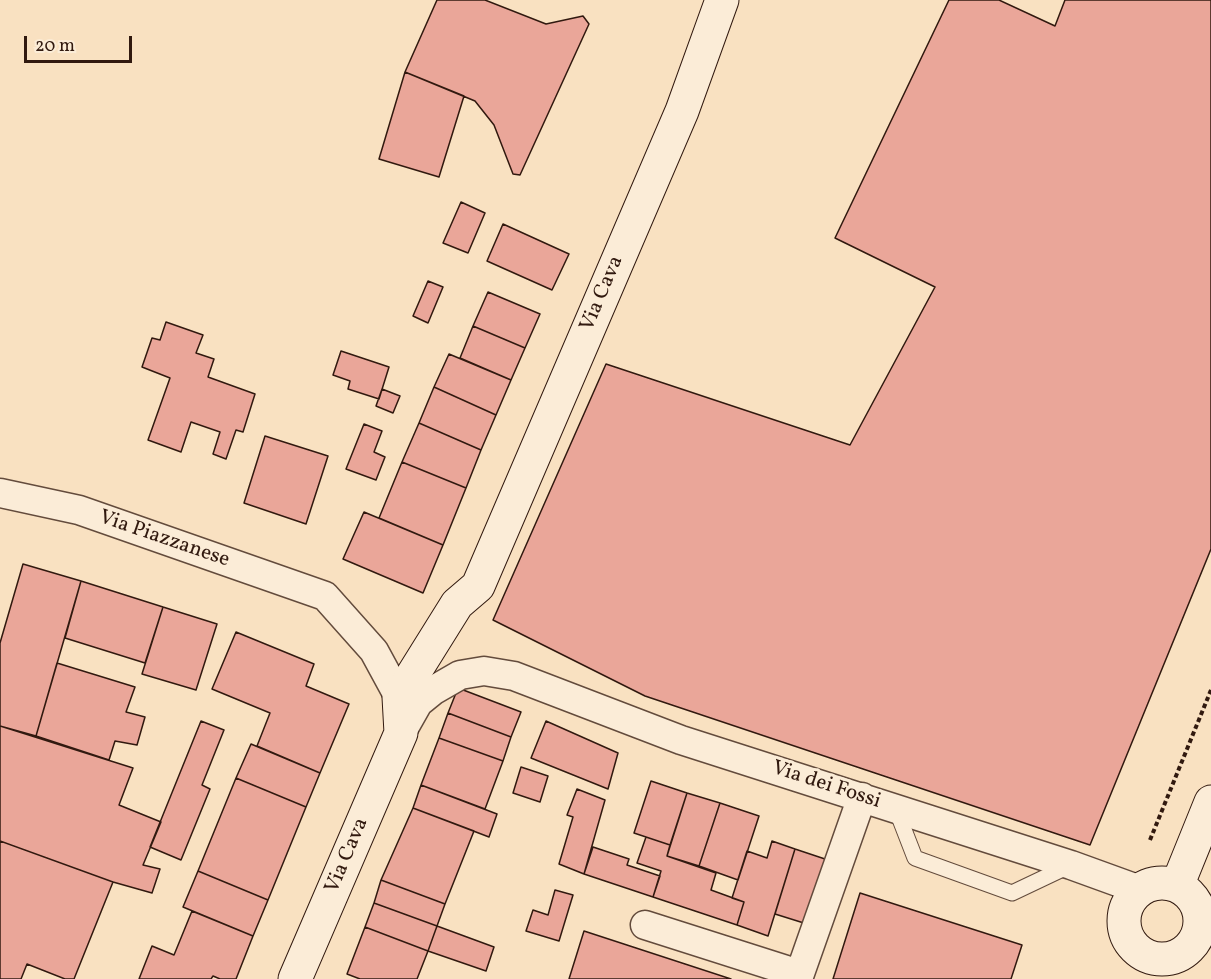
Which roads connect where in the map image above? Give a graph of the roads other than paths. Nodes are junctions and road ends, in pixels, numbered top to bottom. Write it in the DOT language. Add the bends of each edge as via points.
graph roads {
  1 [pos="722,0"];
  2 [pos="0,493"];
  3 [pos="399,697"];
  4 [pos="401,733"];
  5 [pos="862,797"];
  6 [pos="1211,802"];
  7 [pos="896,808"];
  8 [pos="1071,865"];
  9 [pos="1177,886"];
  10 [pos="1140,890"];
  11 [pos="645,925"];
  12 [pos="1205,931"];
  13 [pos="1138,967"];
  14 [pos="798,976"];
  15 [pos="296,979"];
  1 -- 3 [label="street, Via Cava" via="682,111 478,586 457,604"];
  2 -- 3 [label="street, Via Piazzanese" via="79,510 325,596 374,651"];
  3 -- 4 [label="street"];
  4 -- 5 [label="street, Via dei Fossi" via="418,703 434,690 460,675 484,671 514,676 681,740"];
  4 -- 15 [label="street, Via Cava"];
  5 -- 7 [label="street, Via dei Fossi"];
  5 -- 14 [label="street"];
  6 -- 9 [label="street"];
  7 -- 8 [label="street, Via dei Fossi"];
  7 -- 8 [label="lane" via="915,858 1012,893"];
  8 -- 10 [label="street, Via dei Fossi"];
  9 -- 10 [label="street" via="1158,884"];
  9 -- 12 [label="street" via="1193,899"];
  10 -- 13 [label="street" via="1126,908 1124,921"];
  11 -- 14 [label="street"];
  12 -- 13 [label="street" via="1174,958 1154,959"];
}
